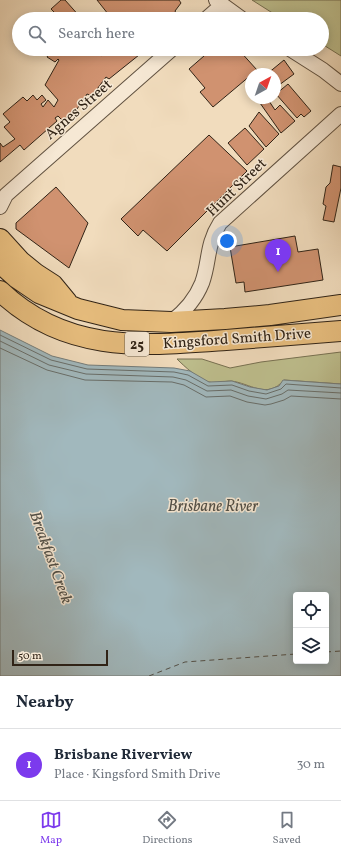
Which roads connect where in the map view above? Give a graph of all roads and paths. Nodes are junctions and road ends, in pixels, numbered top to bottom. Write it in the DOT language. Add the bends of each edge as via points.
graph roads {
  1 [pos="219,2"];
  2 [pos="211,12"];
  3 [pos="233,12"];
  4 [pos="164,56"];
  5 [pos="301,56"];
  6 [pos="341,84"];
  7 [pos="341,114"];
  8 [pos="2,200"];
  9 [pos="0,239"];
  10 [pos="0,263"];
  11 [pos="0,292"];
  12 [pos="69,305"];
  13 [pos="341,305"];
  14 [pos="171,322"];
  15 [pos="341,331"];
  1 -- 2 [label="street"];
  1 -- 3 [label="street"];
  4 -- 8 [label="street, Agnes Street"];
  5 -- 6 [label="street"];
  7 -- 14 [label="street, Hunt Street" via="220,223 210,244 202,283 189,305"];
  9 -- 12 [label="highway" via="20,261 53,285"];
  10 -- 12 [label="highway, Kingsford Smith Drive" via="39,293"];
  11 -- 15 [label="highway, Kingsford Smith Drive / 25" via="27,312 56,328 90,339 122,344 209,341"];
  12 -- 14 [label="highway, Kingsford Smith Drive / 25" via="122,320"];
  13 -- 14 [label="highway, Kingsford Smith Drive / 25" via="270,315"];
}
